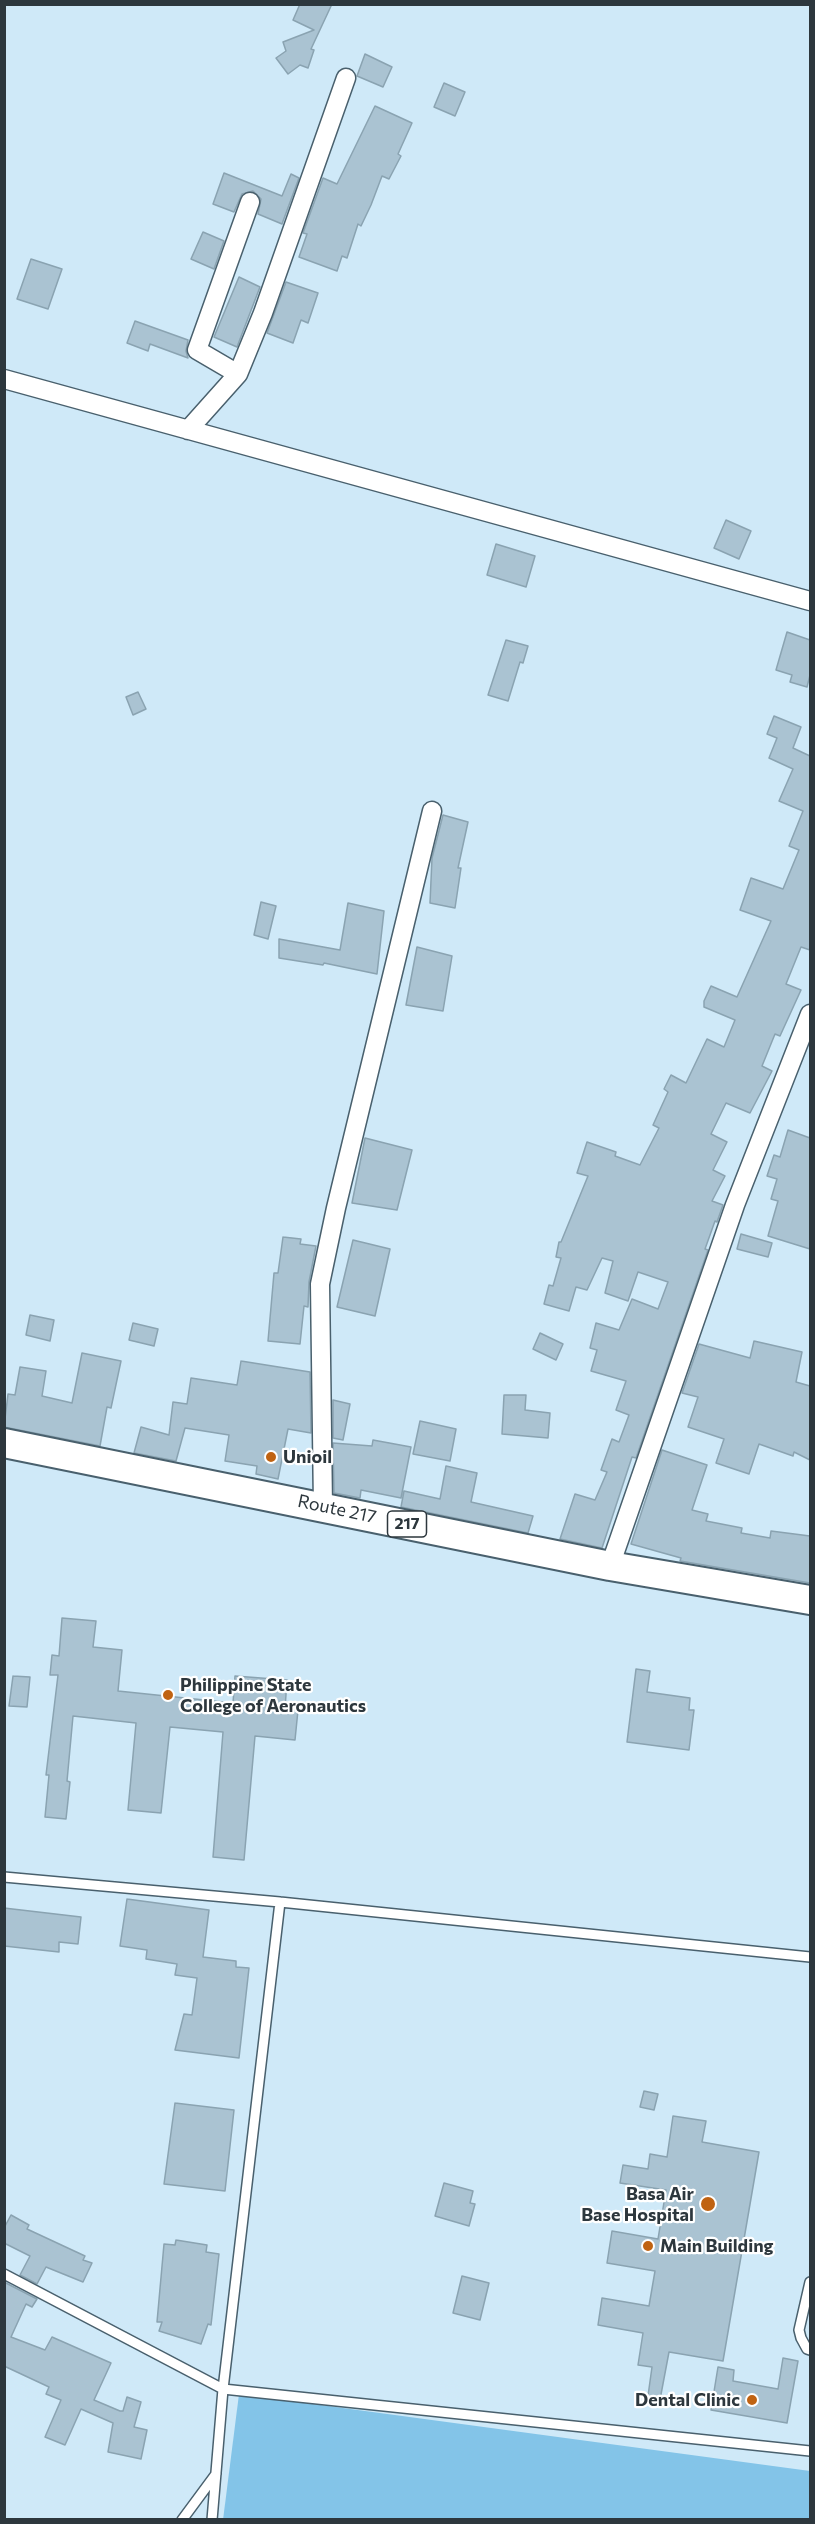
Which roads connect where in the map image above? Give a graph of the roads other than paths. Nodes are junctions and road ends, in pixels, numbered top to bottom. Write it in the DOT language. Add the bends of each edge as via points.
graph roads {
  1 [pos="346,78"];
  2 [pos="250,202"];
  3 [pos="238,374"];
  4 [pos="4,379"];
  5 [pos="188,430"];
  6 [pos="810,601"];
  7 [pos="432,811"];
  8 [pos="810,1014"];
  9 [pos="4,1443"];
  10 [pos="323,1507"];
  11 [pos="610,1566"];
  12 [pos="810,1600"];
  13 [pos="4,1877"];
  14 [pos="280,1902"];
  15 [pos="810,1957"];
  16 [pos="4,2274"];
  17 [pos="810,2282"];
  18 [pos="810,2350"];
  19 [pos="223,2389"];
  20 [pos="810,2451"];
  21 [pos="216,2474"];
  22 [pos="182,2520"];
  23 [pos="212,2520"];
  1 -- 3 [label="street"];
  2 -- 3 [label="street" via="197,350"];
  3 -- 5 [label="street"];
  4 -- 5 [label="street"];
  5 -- 6 [label="street"];
  7 -- 10 [label="street" via="320,1284"];
  8 -- 11 [label="street" via="735,1205"];
  9 -- 10 [label="main road, Route 217 / 217"];
  10 -- 11 [label="main road, Route 217 / 217"];
  11 -- 12 [label="main road, Route 217 / 217"];
  13 -- 14 [label="lane"];
  14 -- 15 [label="lane"];
  14 -- 19 [label="lane"];
  16 -- 19 [label="lane"];
  17 -- 18 [label="lane" via="799,2330"];
  19 -- 20 [label="lane"];
  19 -- 21 [label="lane"];
  21 -- 22 [label="lane"];
  21 -- 23 [label="lane"];
}
